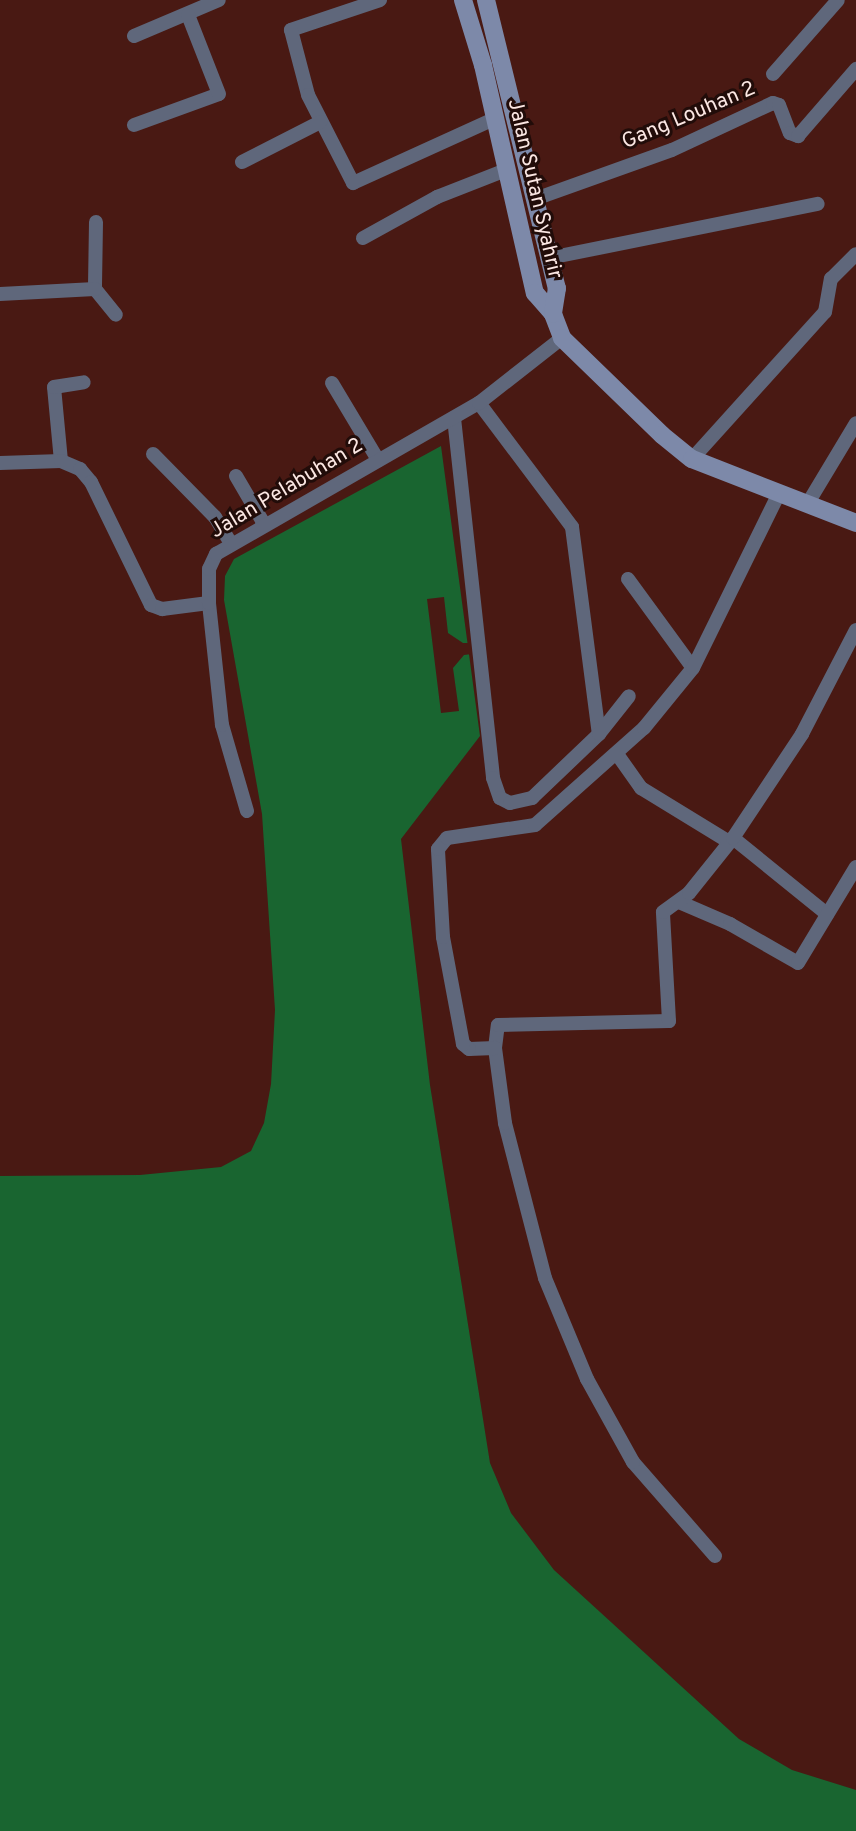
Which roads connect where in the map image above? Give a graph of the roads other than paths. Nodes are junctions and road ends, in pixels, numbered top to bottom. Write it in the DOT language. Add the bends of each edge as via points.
graph roads {
  1 [pos="219,0"];
  2 [pos="380,0"];
  3 [pos="463,0"];
  4 [pos="486,0"];
  5 [pos="838,0"];
  6 [pos="188,15"];
  7 [pos="134,36"];
  8 [pos="856,69"];
  9 [pos="773,74"];
  10 [pos="494,119"];
  11 [pos="320,122"];
  12 [pos="134,125"];
  13 [pos="242,162"];
  14 [pos="506,170"];
  15 [pos="535,199"];
  16 [pos="818,204"];
  17 [pos="96,222"];
  18 [pos="363,238"];
  19 [pos="856,254"];
  20 [pos="549,258"];
  21 [pos="95,289"];
  22 [pos="0,294"];
  23 [pos="553,314"];
  24 [pos="116,315"];
  25 [pos="562,338"];
  26 [pos="85,382"];
  27 [pos="332,383"];
  28 [pos="479,403"];
  29 [pos="454,418"];
  30 [pos="856,423"];
  31 [pos="153,454"];
  32 [pos="692,458"];
  33 [pos="378,460"];
  34 [pos="61,461"];
  35 [pos="0,463"];
  36 [pos="236,476"];
  37 [pos="779,493"];
  38 [pos="808,503"];
  39 [pos="856,523"];
  40 [pos="264,524"];
  41 [pos="230,542"];
  42 [pos="628,579"];
  43 [pos="209,603"];
  44 [pos="856,630"];
  45 [pos="693,668"];
  46 [pos="629,696"];
  47 [pos="599,734"];
  48 [pos="617,754"];
  49 [pos="247,811"];
  50 [pos="731,840"];
  51 [pos="856,867"];
  52 [pos="679,902"];
  53 [pos="827,914"];
  54 [pos="495,1048"];
  55 [pos="715,1556"];
  1 -- 6 [label="street"];
  2 -- 11 [label="street" via="292,28 308,95"];
  3 -- 10 [label="street, Jalan Sutan Syahrir"];
  4 -- 15 [label="street, Jalan Sutan Syahrir"];
  5 -- 9 [label="street"];
  6 -- 7 [label="street"];
  6 -- 12 [label="street" via="219,94"];
  8 -- 15 [label="street, Gang Louhan 2" via="798,136 790,134 779,104 773,103 671,150"];
  10 -- 11 [label="street" via="356,185"];
  10 -- 14 [label="street, Jalan Sutan Syahrir"];
  11 -- 13 [label="street"];
  14 -- 18 [label="street" via="437,197"];
  14 -- 23 [label="street, Jalan Sutan Syahrir" via="535,293"];
  15 -- 20 [label="street, Jalan Sutan Syahrir"];
  16 -- 20 [label="street"];
  17 -- 21 [label="street"];
  19 -- 32 [label="street" via="831,279 825,312"];
  20 -- 23 [label="street, Jalan Sutan Syahrir" via="556,288"];
  21 -- 22 [label="street"];
  21 -- 24 [label="street"];
  23 -- 25 [label="street"];
  25 -- 28 [label="street, Jalan Pelabuhan 2"];
  25 -- 32 [label="street"];
  26 -- 34 [label="street" via="54,387"];
  27 -- 33 [label="street"];
  28 -- 29 [label="street, Jalan Pelabuhan 2"];
  28 -- 47 [label="street" via="572,527"];
  29 -- 33 [label="street, Jalan Pelabuhan 2"];
  29 -- 47 [label="street" via="495,789 510,803 523,803"];
  30 -- 38 [label="street"];
  31 -- 41 [label="street" via="215,517"];
  32 -- 37 [label="street"];
  33 -- 40 [label="street, Jalan Pelabuhan 2"];
  34 -- 35 [label="street"];
  34 -- 43 [label="street" via="80,469 91,482 150,605 162,609"];
  36 -- 40 [label="street"];
  37 -- 38 [label="street"];
  37 -- 45 [label="street"];
  38 -- 39 [label="street"];
  40 -- 41 [label="street, Jalan Pelabuhan 2"];
  41 -- 43 [label="street, Jalan Pelabuhan 2" via="211,562"];
  42 -- 45 [label="street"];
  43 -- 49 [label="street, Jalan Pelabuhan 2" via="224,734"];
  44 -- 50 [label="street" via="802,734"];
  45 -- 48 [label="street"];
  46 -- 47 [label="street"];
  48 -- 50 [label="street" via="640,788"];
  48 -- 54 [label="street" via="535,825 447,838 439,844 443,937 463,1045 468,1049"];
  50 -- 52 [label="street"];
  50 -- 53 [label="street"];
  51 -- 53 [label="street"];
  52 -- 53 [label="street" via="730,924 796,963"];
  52 -- 54 [label="street" via="665,910 662,918 672,1009 669,1021 498,1025"];
  54 -- 55 [label="street" via="505,1124 542,1265 587,1379 646,1482"];
}
